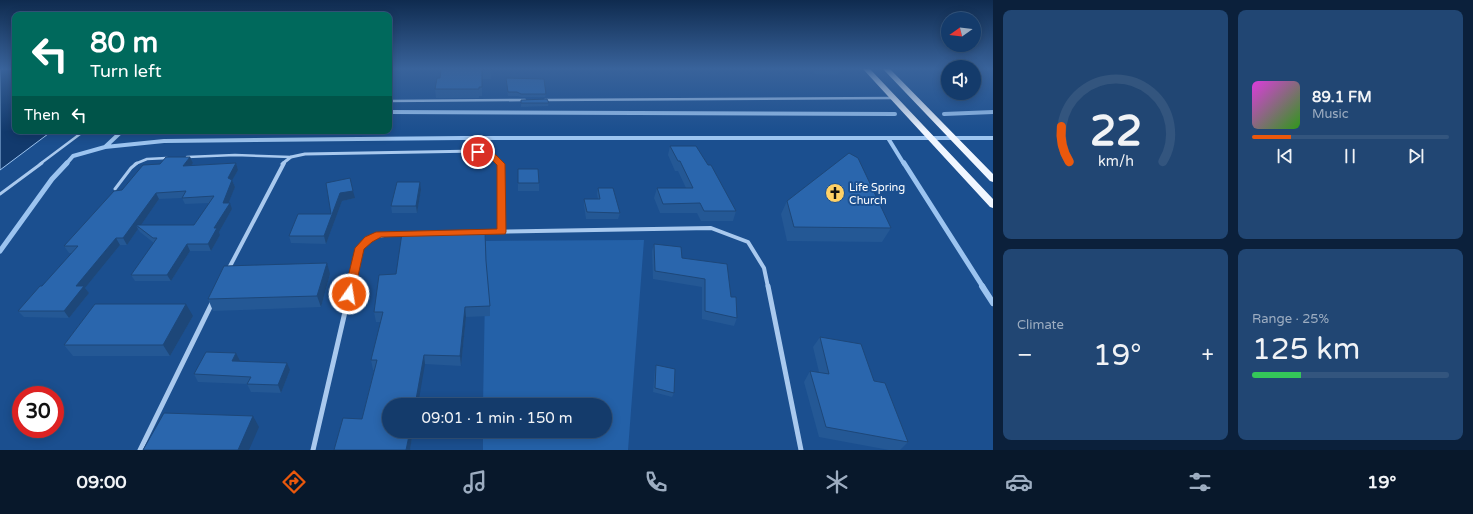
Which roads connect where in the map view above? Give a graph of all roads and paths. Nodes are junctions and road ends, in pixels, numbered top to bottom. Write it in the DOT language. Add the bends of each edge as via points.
graph roads {
  1 [pos="886,90"];
  2 [pos="906,90"];
  3 [pos="893,98"];
  4 [pos="525,100"];
  5 [pos="541,100"];
  6 [pos="392,101"];
  7 [pos="80,134"];
  8 [pos="291,157"];
  9 [pos="170,158"];
  10 [pos="185,158"];
  11 [pos="993,179"];
  12 [pos="115,189"];
  13 [pos="0,194"];
  14 [pos="993,205"];
  15 [pos="479,232"];
  16 [pos="502,232"];
  17 [pos="410,234"];
  18 [pos="227,273"];
  19 [pos="216,294"];
  20 [pos="140,450"];
  21 [pos="313,450"];
  22 [pos="801,450"];
  1 -- 3 [label="main road"];
  2 -- 11 [label="main road"];
  3 -- 5 [label="lane"];
  3 -- 14 [label="main road"];
  4 -- 6 [label="lane"];
  7 -- 13 [label="lane"];
  8 -- 10 [label="lane" via="235,155"];
  8 -- 16 [label="street" via="305,154 478,152 493,157 501,164"];
  8 -- 18 [label="street" via="282,164"];
  9 -- 12 [label="lane" via="147,158 137,162 131,166"];
  15 -- 16 [label="street"];
  16 -- 22 [label="street" via="711,228 748,242 764,268"];
  17 -- 21 [label="street" via="379,234 360,248"];
  19 -- 20 [label="street"];
}
